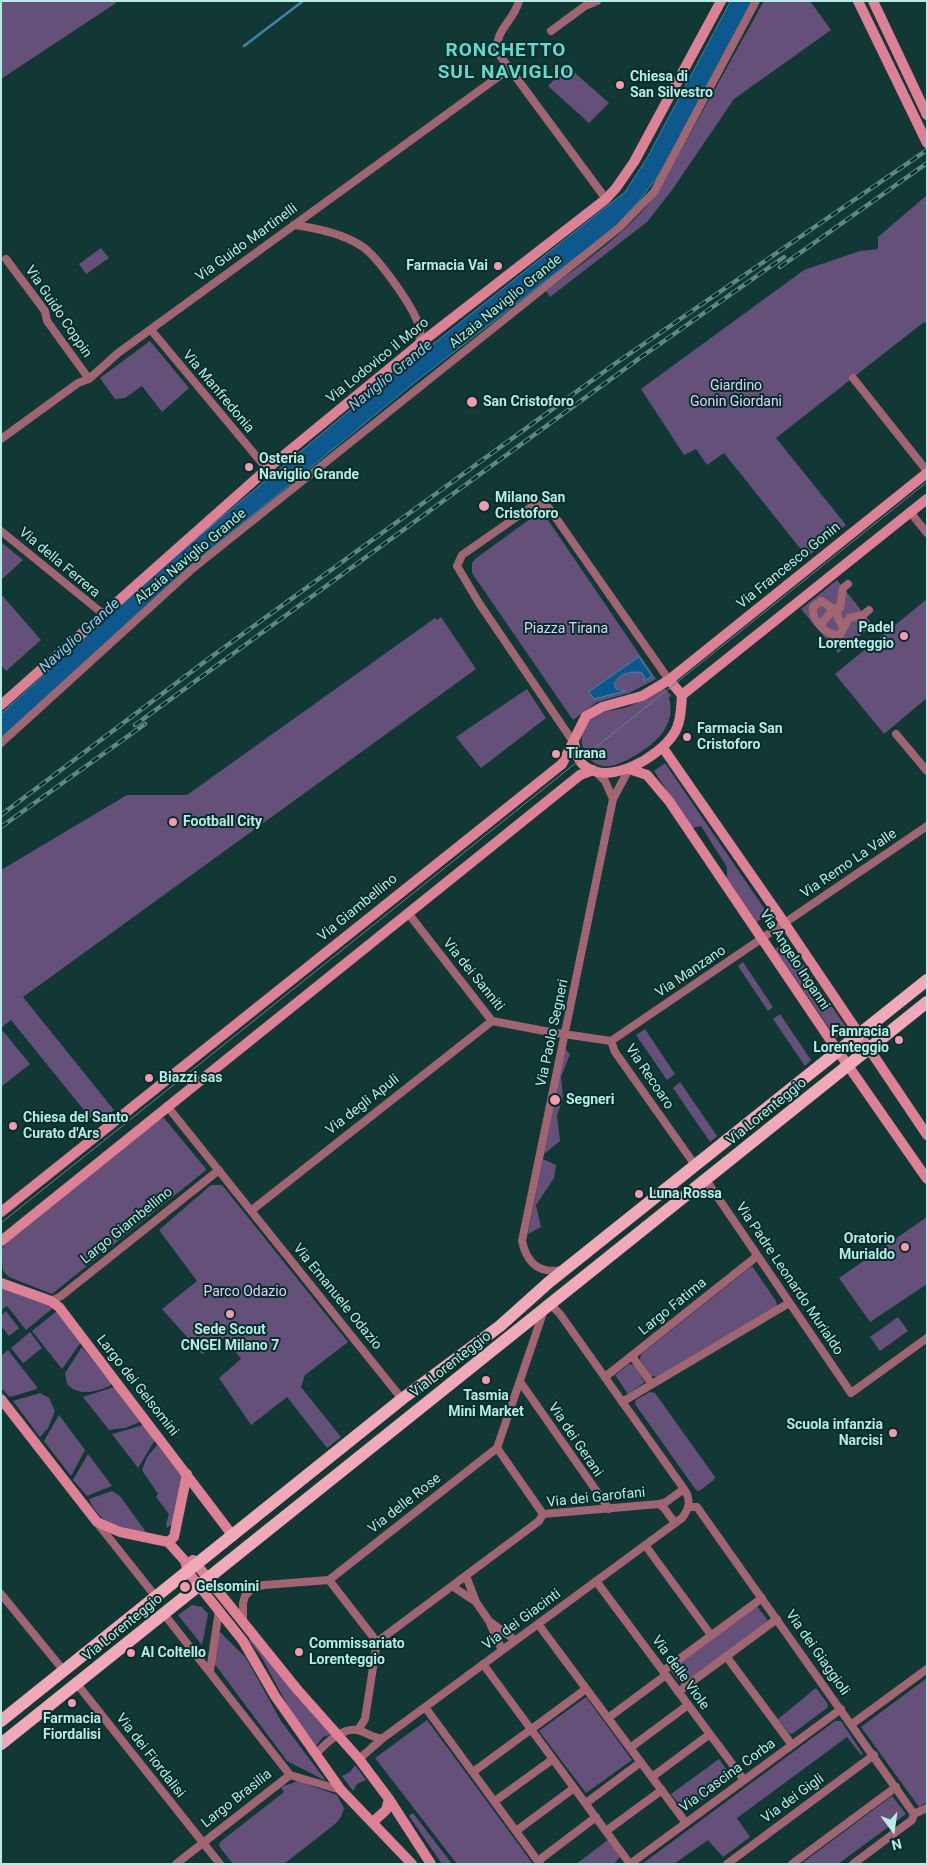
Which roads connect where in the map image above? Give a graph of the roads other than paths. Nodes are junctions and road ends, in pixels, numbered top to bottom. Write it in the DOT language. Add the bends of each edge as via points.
graph roads {
  1 [pos="519,1"];
  2 [pos="597,1"];
  3 [pos="721,1"];
  4 [pos="756,1"];
  5 [pos="858,1"];
  6 [pos="873,1"];
  7 [pos="551,31"];
  8 [pos="509,69"];
  9 [pos="927,115"];
  10 [pos="927,144"];
  11 [pos="606,199"];
  12 [pos="294,225"];
  13 [pos="6,260"];
  14 [pos="151,330"];
  15 [pos="421,334"];
  16 [pos="432,334"];
  17 [pos="418,345"];
  18 [pos="853,378"];
  19 [pos="89,379"];
  20 [pos="1,439"];
  21 [pos="267,469"];
  22 [pos="927,472"];
  23 [pos="927,499"];
  24 [pos="910,512"];
  25 [pos="1,531"];
  26 [pos="927,532"];
  27 [pos="848,584"];
  28 [pos="836,609"];
  29 [pos="869,610"];
  30 [pos="102,613"];
  31 [pos="820,625"];
  32 [pos="843,627"];
  33 [pos="669,680"];
  34 [pos="682,695"];
  35 [pos="1,705"];
  36 [pos="896,734"];
  37 [pos="1,743"];
  38 [pos="574,743"];
  39 [pos="663,748"];
  40 [pos="593,770"];
  41 [pos="629,770"];
  42 [pos="927,770"];
  43 [pos="614,799"];
  44 [pos="927,826"];
  45 [pos="408,913"];
  46 [pos="784,923"];
  47 [pos="763,938"];
  48 [pos="927,980"];
  49 [pos="908,995"];
  50 [pos="923,1005"];
  51 [pos="492,1021"];
  52 [pos="564,1034"];
  53 [pos="859,1034"];
  54 [pos="611,1040"];
  55 [pos="868,1049"];
  56 [pos="838,1051"];
  57 [pos="849,1066"];
  58 [pos="167,1106"];
  59 [pos="761,1113"];
  60 [pos="772,1127"];
  61 [pos="927,1136"];
  62 [pos="695,1165"];
  63 [pos="219,1170"];
  64 [pos="927,1179"];
  65 [pos="706,1180"];
  66 [pos="252,1210"];
  67 [pos="1,1212"];
  68 [pos="628,1220"];
  69 [pos="639,1234"];
  70 [pos="1,1241"];
  71 [pos="756,1256"];
  72 [pos="565,1270"];
  73 [pos="4,1282"];
  74 [pos="540,1290"];
  75 [pos="51,1302"];
  76 [pos="789,1304"];
  77 [pos="548,1307"];
  78 [pos="927,1338"];
  79 [pos="632,1356"];
  80 [pos="456,1357"];
  81 [pos="467,1371"];
  82 [pos="605,1378"];
  83 [pos="521,1383"];
  84 [pos="652,1384"];
  85 [pos="1,1399"];
  86 [pos="402,1399"];
  87 [pos="622,1402"];
  88 [pos="414,1414"];
  89 [pos="497,1448"];
  90 [pos="187,1474"];
  91 [pos="684,1489"];
  92 [pos="659,1504"];
  93 [pos="688,1507"];
  94 [pos="609,1509"];
  95 [pos="543,1514"];
  96 [pos="97,1522"];
  97 [pos="675,1523"];
  98 [pos="233,1536"];
  99 [pos="171,1539"];
  100 [pos="645,1545"];
  101 [pos="198,1564"];
  102 [pos="188,1572"];
  103 [pos="466,1576"];
  104 [pos="329,1580"];
  105 [pos="596,1581"];
  106 [pos="204,1582"];
  107 [pos="452,1586"];
  108 [pos="1,1594"];
  109 [pos="156,1597"];
  110 [pos="762,1598"];
  111 [pos="476,1602"];
  112 [pos="219,1610"];
  113 [pos="164,1614"];
  114 [pos="777,1619"];
  115 [pos="243,1621"];
  116 [pos="489,1621"];
  117 [pos="538,1624"];
  118 [pos="256,1636"];
  119 [pos="711,1636"];
  120 [pos="515,1640"];
  121 [pos="243,1641"];
  122 [pos="377,1642"];
  123 [pos="502,1650"];
  124 [pos="726,1656"];
  125 [pos="483,1664"];
  126 [pos="927,1669"];
  127 [pos="64,1671"];
  128 [pos="210,1671"];
  129 [pos="665,1673"];
  130 [pos="77,1684"];
  131 [pos="586,1689"];
  132 [pos="678,1692"];
  133 [pos="688,1705"];
  134 [pos="425,1707"];
  135 [pos="841,1708"];
  136 [pos="608,1718"];
  137 [pos="1,1721"];
  138 [pos="852,1724"];
  139 [pos="531,1729"];
  140 [pos="358,1730"];
  141 [pos="710,1734"];
  142 [pos="338,1735"];
  143 [pos="383,1738"];
  144 [pos="1,1744"];
  145 [pos="792,1745"];
  146 [pos="630,1748"];
  147 [pos="316,1754"];
  148 [pos="874,1756"];
  149 [pos="358,1758"];
  150 [pos="553,1759"];
  151 [pos="641,1762"];
  152 [pos="473,1772"];
  153 [pos="290,1775"];
  154 [pos="652,1777"];
  155 [pos="744,1780"];
  156 [pos="896,1787"];
  157 [pos="574,1788"];
  158 [pos="342,1790"];
  159 [pos="662,1790"];
  160 [pos="390,1800"];
  161 [pos="495,1801"];
  162 [pos="586,1803"];
  163 [pos="927,1808"];
  164 [pos="914,1814"];
  165 [pos="596,1817"];
  166 [pos="374,1821"];
  167 [pos="686,1823"];
  168 [pos="516,1831"];
  169 [pos="606,1831"];
  170 [pos="203,1843"];
  171 [pos="864,1860"];
  172 [pos="539,1862"];
  173 [pos="176,1864"];
  174 [pos="220,1864"];
  175 [pos="412,1864"];
  176 [pos="431,1864"];
  177 [pos="630,1864"];
  178 [pos="727,1864"];
  179 [pos="792,1864"];
  180 [pos="853,1864"];
  1 -- 8 [label="street" via="496,43 498,53"];
  2 -- 7 [label="street"];
  3 -- 11 [label="street, Via Lodovico il Moro" via="634,162"];
  4 -- 37 [label="street, Alzaia Naviglio Grande" via="654,192 643,205 620,227 191,570"];
  5 -- 10 [label="street"];
  6 -- 9 [label="street"];
  8 -- 11 [label="street"];
  8 -- 12 [label="street, Via Guido Martinelli"];
  11 -- 16 [label="street, Via Lodovico il Moro"];
  12 -- 14 [label="street, Via Guido Martinelli"];
  12 -- 15 [label="street" via="340,236 372,254 410,306"];
  13 -- 19 [label="street, Via Guido Coppin" via="45,311 47,322"];
  14 -- 19 [label="street, Via Guido Martinelli"];
  14 -- 21 [label="street, Via Manfredonia"];
  15 -- 16 [label="street"];
  15 -- 17 [label="street"];
  16 -- 17 [label="street, Via Lodovico il Moro"];
  17 -- 21 [label="street, Via Lodovico il Moro"];
  18 -- 22 [label="street, Via Francesco Gonin"];
  19 -- 20 [label="street, Via Guido Martinelli" via="78,383"];
  21 -- 30 [label="street, Via Lodovico il Moro"];
  22 -- 33 [label="street, Via Francesco Gonin"];
  23 -- 24 [label="street"];
  24 -- 26 [label="street"];
  24 -- 34 [label="street"];
  25 -- 30 [label="street, Via della Ferrera"];
  27 -- 28 [label="street" via="843,588 842,605"];
  28 -- 31 [label="street"];
  28 -- 31 [label="street" via="824,602 815,604 813,614"];
  28 -- 32 [label="street"];
  29 -- 32 [label="street" via="849,618"];
  30 -- 35 [label="street, Via Lodovico il Moro"];
  31 -- 32 [label="street" via="835,635 843,633"];
  33 -- 34 [label="street"];
  33 -- 38 [label="street" via="634,699 593,711 581,723"];
  33 -- 38 [label="street" via="550,508 531,507 462,556 457,566"];
  34 -- 39 [label="street" via="678,724"];
  36 -- 42 [label="street"];
  38 -- 40 [label="street" via="581,762"];
  38 -- 67 [label="street, Via Giambellino" via="562,764"];
  39 -- 41 [label="street"];
  39 -- 46 [label="street, Via Angelo Inganni"];
  40 -- 41 [label="street"];
  40 -- 43 [label="street" via="605,782"];
  40 -- 45 [label="street" via="580,775"];
  41 -- 43 [label="street, Via Paolo Segneri"];
  41 -- 47 [label="street, Via Angelo Inganni" via="647,775 669,801"];
  43 -- 52 [label="street, Via Paolo Segneri"];
  44 -- 46 [label="street, Via Remo La Valle"];
  45 -- 51 [label="street, Via dei Sanniti"];
  45 -- 58 [label="street"];
  46 -- 47 [label="street, Via Manzano"];
  46 -- 53 [label="street, Via Angelo Inganni"];
  47 -- 54 [label="street, Via Manzano"];
  47 -- 56 [label="street, Via Angelo Inganni"];
  48 -- 49 [label="main road, Via Lorenteggio"];
  49 -- 50 [label="street, Via Lorenteggio"];
  49 -- 53 [label="main road, Via Lorenteggio"];
  50 -- 55 [label="main road, Via Lorenteggio"];
  51 -- 52 [label="street, Via dei Sanniti"];
  51 -- 66 [label="street, Via degli Apuli"];
  52 -- 54 [label="street, Via Recoaro"];
  52 -- 72 [label="street, Via Paolo Segneri" via="522,1241 528,1260 533,1264 550,1272"];
  53 -- 55 [label="street, Via Angelo Inganni"];
  53 -- 56 [label="main road, Via Lorenteggio"];
  54 -- 62 [label="street, Via Recoaro" via="615,1052"];
  55 -- 57 [label="main road, Via Lorenteggio"];
  55 -- 61 [label="street, Via Angelo Inganni"];
  56 -- 57 [label="street, Via Angelo Inganni"];
  56 -- 59 [label="main road, Via Lorenteggio"];
  57 -- 60 [label="main road, Via Lorenteggio"];
  57 -- 64 [label="street, Via Angelo Inganni"];
  58 -- 63 [label="street"];
  58 -- 70 [label="street"];
  59 -- 60 [label="main road"];
  59 -- 62 [label="main road, Via Lorenteggio"];
  60 -- 65 [label="main road, Via Lorenteggio"];
  62 -- 68 [label="main road, Via Lorenteggio"];
  63 -- 66 [label="street"];
  63 -- 75 [label="street, Largo Giambellino"];
  65 -- 69 [label="main road, Via Lorenteggio"];
  65 -- 71 [label="street, Via Padre Leonardo Murialdo"];
  66 -- 86 [label="street, Via Emanuele Odazio"];
  68 -- 69 [label="main road" via="631,1228"];
  68 -- 72 [label="main road, Via Lorenteggio"];
  69 -- 77 [label="main road, Via Lorenteggio"];
  71 -- 76 [label="street, Via Padre Leonardo Murialdo"];
  71 -- 79 [label="street, Largo Fatima"];
  72 -- 74 [label="main road, Via Lorenteggio"];
  73 -- 75 [label="street, Largo dei Gelsomini"];
  74 -- 77 [label="main road"];
  74 -- 80 [label="main road, Via Lorenteggio" via="500,1326"];
  75 -- 90 [label="street, Largo dei Gelsomini" via="59,1307"];
  76 -- 78 [label="street, Via Padre Leonardo Murialdo" via="852,1393"];
  76 -- 84 [label="street"];
  77 -- 81 [label="main road, Via Lorenteggio"];
  77 -- 82 [label="street" via="560,1314"];
  77 -- 83 [label="street"];
  79 -- 82 [label="street, Largo Fatima"];
  79 -- 84 [label="street"];
  80 -- 81 [label="main road"];
  80 -- 86 [label="main road, Via Lorenteggio"];
  81 -- 88 [label="main road, Via Lorenteggio"];
  82 -- 87 [label="street"];
  83 -- 89 [label="street"];
  83 -- 94 [label="street, Via dei Gerani"];
  84 -- 87 [label="street"];
  85 -- 96 [label="street"];
  86 -- 88 [label="main road"];
  86 -- 98 [label="main road, Via Lorenteggio"];
  87 -- 91 [label="street"];
  88 -- 106 [label="main road, Via Lorenteggio"];
  89 -- 95 [label="street"];
  89 -- 104 [label="street, Via delle Rose"];
  90 -- 98 [label="street, Largo dei Gelsomini"];
  90 -- 99 [label="street"];
  91 -- 92 [label="street"];
  91 -- 93 [label="street" via="689,1497"];
  92 -- 94 [label="street, Via dei Garofani"];
  92 -- 97 [label="street"];
  93 -- 97 [label="street, Via dei Giacinti" via="684,1516"];
  93 -- 110 [label="street, Via dei Giaggioli" via="697,1507"];
  94 -- 95 [label="street, Via dei Garofani"];
  95 -- 103 [label="street, Via dei Garofani"];
  96 -- 99 [label="street" via="120,1532"];
  96 -- 109 [label="street"];
  97 -- 100 [label="street, Via dei Giacinti"];
  98 -- 101 [label="main road, Via Lorenteggio"];
  99 -- 101 [label="street"];
  99 -- 102 [label="street"];
  100 -- 105 [label="street, Via dei Giacinti"];
  100 -- 119 [label="street"];
  101 -- 102 [label="main road, Via Lorenteggio"];
  101 -- 106 [label="street"];
  102 -- 106 [label="street"];
  102 -- 109 [label="main road, Via Lorenteggio"];
  103 -- 107 [label="street, Via dei Garofani"];
  103 -- 111 [label="street"];
  104 -- 115 [label="street" via="264,1584 252,1588 243,1603"];
  104 -- 122 [label="street"];
  105 -- 117 [label="street, Via dei Giacinti"];
  105 -- 129 [label="street, Via delle Viole"];
  106 -- 112 [label="street"];
  106 -- 113 [label="main road, Via Lorenteggio"];
  106 -- 115 [label="street"];
  107 -- 111 [label="street"];
  107 -- 122 [label="street, Via dei Garofani"];
  108 -- 127 [label="street"];
  109 -- 127 [label="main road, Via Lorenteggio"];
  110 -- 114 [label="street, Via dei Giaggioli"];
  110 -- 119 [label="street"];
  111 -- 116 [label="street"];
  112 -- 121 [label="street"];
  112 -- 128 [label="street"];
  113 -- 128 [label="street"];
  113 -- 130 [label="main road, Via Lorenteggio"];
  114 -- 124 [label="street"];
  114 -- 135 [label="street, Via dei Giaggioli"];
  115 -- 118 [label="street"];
  116 -- 120 [label="street"];
  116 -- 123 [label="street"];
  117 -- 120 [label="street, Via dei Giacinti"];
  117 -- 131 [label="street"];
  118 -- 121 [label="street" via="246,1637"];
  118 -- 142 [label="street"];
  119 -- 129 [label="street"];
  120 -- 123 [label="street, Via dei Giacinti"];
  121 -- 147 [label="street" via="275,1696"];
  122 -- 140 [label="street" via="365,1719"];
  123 -- 125 [label="street, Via dei Giacinti"];
  124 -- 132 [label="street"];
  124 -- 145 [label="street"];
  125 -- 134 [label="street, Via dei Giacinti"];
  125 -- 139 [label="street"];
  126 -- 138 [label="street"];
  127 -- 137 [label="main road, Via Lorenteggio"];
  128 -- 153 [label="street"];
  129 -- 132 [label="street, Via delle Viole"];
  129 -- 136 [label="street"];
  130 -- 144 [label="main road, Via Lorenteggio"];
  130 -- 170 [label="street, Via dei Fiordalisi"];
  131 -- 136 [label="street"];
  131 -- 139 [label="street"];
  132 -- 133 [label="street, Via delle Viole"];
  133 -- 141 [label="street, Via delle Viole"];
  133 -- 146 [label="street"];
  134 -- 143 [label="street, Via dei Giacinti"];
  134 -- 152 [label="street"];
  135 -- 138 [label="street, Via dei Giaggioli"];
  135 -- 145 [label="street, Via Cascina Corba"];
  136 -- 146 [label="street"];
  138 -- 148 [label="street, Via dei Giaggioli"];
  139 -- 150 [label="street"];
  139 -- 152 [label="street"];
  140 -- 142 [label="street"];
  140 -- 143 [label="street" via="371,1737"];
  141 -- 154 [label="street"];
  141 -- 155 [label="street, Via delle Viole"];
  142 -- 147 [label="street"];
  142 -- 149 [label="street"];
  143 -- 149 [label="street"];
  145 -- 155 [label="street, Via Cascina Corba"];
  146 -- 151 [label="street"];
  147 -- 158 [label="street"];
  148 -- 156 [label="street, Via dei Giaggioli"];
  148 -- 178 [label="street, Via dei Gigli"];
  149 -- 160 [label="street"];
  150 -- 157 [label="street"];
  150 -- 161 [label="street"];
  151 -- 154 [label="street"];
  151 -- 162 [label="street"];
  152 -- 161 [label="street"];
  153 -- 158 [label="street, Largo Brasilia"];
  153 -- 170 [label="street, Largo Brasilia"];
  154 -- 159 [label="street"];
  155 -- 167 [label="street, Via Cascina Corba"];
  156 -- 164 [label="street, Via dei Giaggioli"];
  156 -- 179 [label="street"];
  157 -- 162 [label="street"];
  157 -- 168 [label="street"];
  158 -- 166 [label="street"];
  159 -- 167 [label="street"];
  159 -- 169 [label="street"];
  160 -- 166 [label="street" via="386,1810"];
  160 -- 176 [label="street"];
  161 -- 168 [label="street"];
  162 -- 165 [label="street"];
  163 -- 164 [label="street"];
  164 -- 171 [label="street" via="912,1820"];
  165 -- 169 [label="street"];
  165 -- 172 [label="street"];
  166 -- 175 [label="street"];
  167 -- 177 [label="street, Via Cascina Corba"];
  168 -- 172 [label="street"];
  169 -- 177 [label="street"];
  170 -- 173 [label="street"];
  170 -- 174 [label="street, Largo Brasilia"];
  171 -- 180 [label="street"];
}
